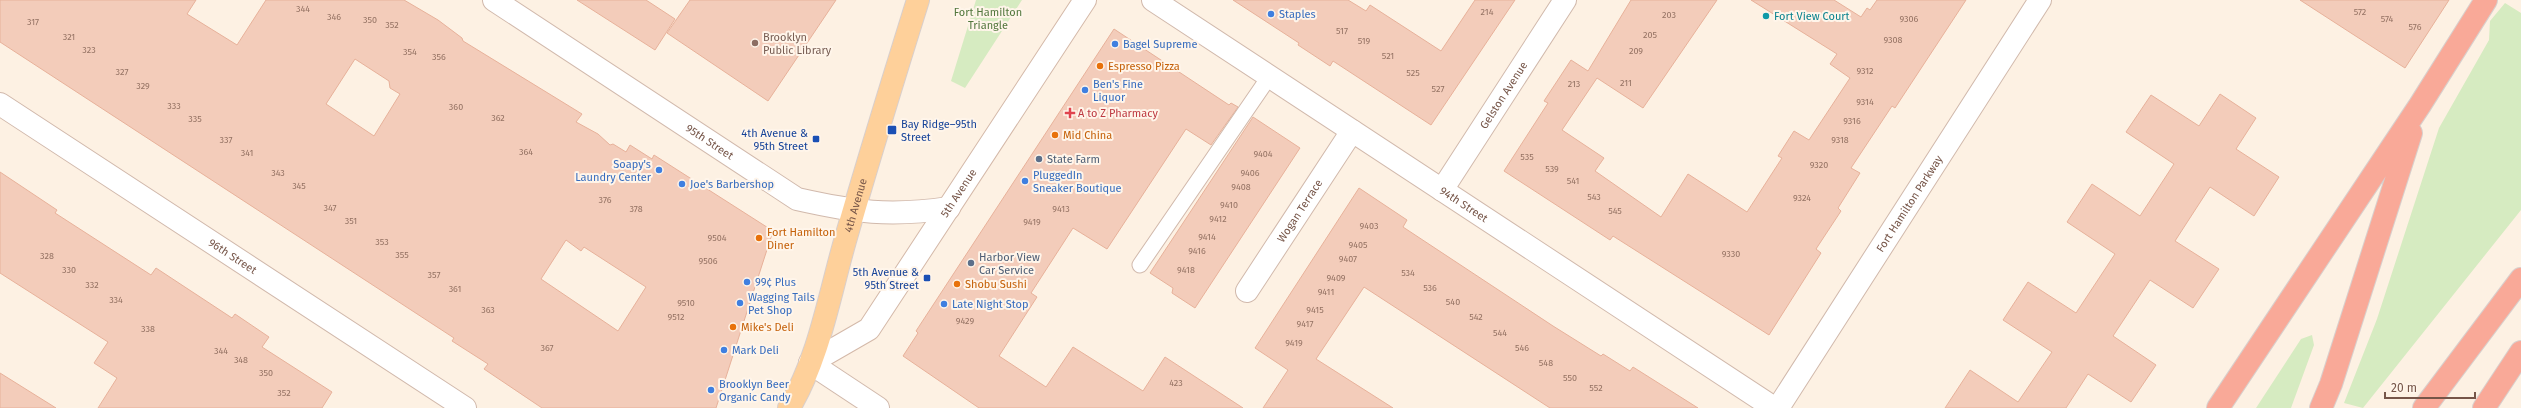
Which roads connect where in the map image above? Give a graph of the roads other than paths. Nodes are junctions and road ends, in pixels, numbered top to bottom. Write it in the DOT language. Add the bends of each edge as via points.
graph roads {
  1 [pos="494,0"];
  2 [pos="918,0"];
  3 [pos="1085,0"];
  4 [pos="1153,0"];
  5 [pos="1565,0"];
  6 [pos="2040,0"];
  7 [pos="2486,0"];
  8 [pos="1269,76"];
  9 [pos="0,104"];
  10 [pos="2420,105"];
  11 [pos="1352,131"];
  12 [pos="1442,190"];
  13 [pos="948,208"];
  14 [pos="853,211"];
  15 [pos="1140,265"];
  16 [pos="2521,279"];
  17 [pos="1247,291"];
  18 [pos="2521,352"];
  19 [pos="810,363"];
  20 [pos="465,408"];
  21 [pos="789,408"];
  22 [pos="878,408"];
  23 [pos="1774,408"];
  24 [pos="1778,408"];
  25 [pos="2218,408"];
  26 [pos="2321,408"];
  27 [pos="2424,408"];
  28 [pos="2484,408"];
  1 -- 14 [label="street, 95th Street" via="797,198"];
  2 -- 14 [label="main road, 4th Avenue"];
  3 -- 13 [label="street, 5th Avenue"];
  4 -- 8 [label="street, 94th Street"];
  5 -- 12 [label="street, Gelston Avenue"];
  6 -- 24 [label="street, Fort Hamilton Parkway"];
  7 -- 10 [label="highway"];
  8 -- 11 [label="street, 94th Street"];
  8 -- 15 [label="lane"];
  9 -- 20 [label="street, 96th Street"];
  10 -- 25 [label="highway"];
  10 -- 26 [label="highway" via="2331,384"];
  11 -- 12 [label="street, 94th Street"];
  11 -- 17 [label="street, Wogan Terrace"];
  12 -- 23 [label="street, 94th Street"];
  13 -- 14 [label="street, 95th Street" via="888,214"];
  13 -- 19 [label="street, 5th Avenue" via="869,329"];
  14 -- 19 [label="main road, 4th Avenue"];
  16 -- 27 [label="highway"];
  18 -- 28 [label="highway"];
  19 -- 21 [label="main road, 4th Avenue" via="800,390"];
  19 -- 22 [label="street"];
}
